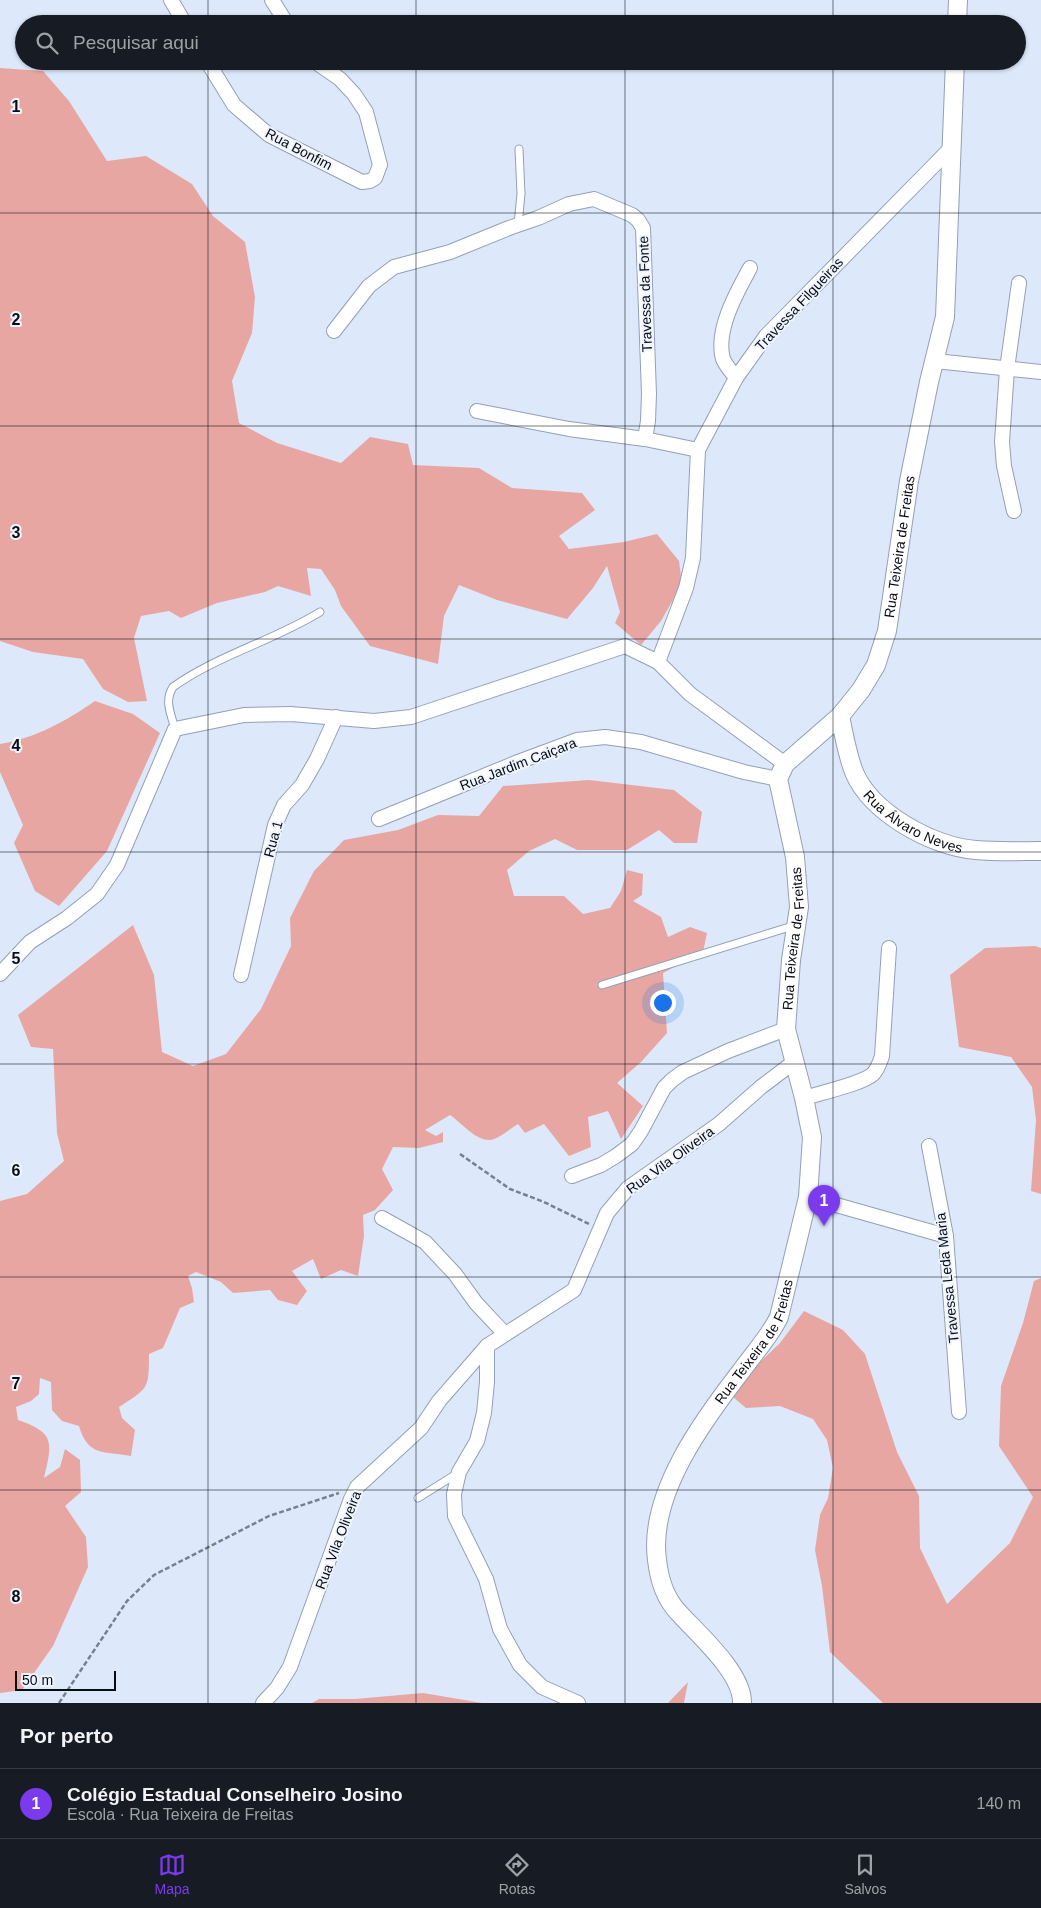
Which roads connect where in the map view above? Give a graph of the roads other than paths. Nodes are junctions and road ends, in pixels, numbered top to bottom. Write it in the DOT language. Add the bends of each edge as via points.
graph roads {
  1 [pos="171,0"];
  2 [pos="272,0"];
  3 [pos="958,0"];
  4 [pos="180,15"];
  5 [pos="281,15"];
  6 [pos="957,15"];
  7 [pos="213,70"];
  8 [pos="327,70"];
  9 [pos="955,70"];
  10 [pos="951,148"];
  11 [pos="518,149"];
  12 [pos="518,224"];
  13 [pos="750,268"];
  14 [pos="1018,282"];
  15 [pos="334,331"];
  16 [pos="936,361"];
  17 [pos="1007,369"];
  18 [pos="1041,372"];
  19 [pos="736,378"];
  20 [pos="477,411"];
  21 [pos="645,439"];
  22 [pos="698,450"];
  23 [pos="1014,512"];
  24 [pos="320,612"];
  25 [pos="658,662"];
  26 [pos="840,716"];
  27 [pos="336,717"];
  28 [pos="175,729"];
  29 [pos="781,772"];
  30 [pos="379,819"];
  31 [pos="1041,851"];
  32 [pos="796,925"];
  33 [pos="889,948"];
  34 [pos="0,974"];
  35 [pos="241,975"];
  36 [pos="602,986"];
  37 [pos="786,1029"];
  38 [pos="794,1062"];
  39 [pos="804,1098"];
  40 [pos="929,1146"];
  41 [pos="572,1176"];
  42 [pos="808,1197"];
  43 [pos="382,1218"];
  44 [pos="946,1236"];
  45 [pos="505,1334"];
  46 [pos="487,1346"];
  47 [pos="959,1412"];
  48 [pos="459,1472"];
  49 [pos="418,1498"];
  50 [pos="263,1703"];
  51 [pos="578,1703"];
  52 [pos="742,1703"];
  1 -- 4 [label="street"];
  2 -- 5 [label="street"];
  3 -- 6 [label="street"];
  7 -- 8 [label="street, Rua Bonfim" via="234,105 268,135 362,182 370,181 375,178 380,165 366,112 354,94"];
  9 -- 10 [label="street, Rua Teixeira de Freitas"];
  10 -- 16 [label="street, Rua Teixeira de Freitas" via="945,317"];
  10 -- 19 [label="street, Travessa Filgueiras" via="766,336"];
  11 -- 12 [label="lane" via="521,194"];
  12 -- 15 [label="street, Travessa da Fonte" via="450,252 394,267 369,286"];
  12 -- 21 [label="street, Travessa da Fonte" via="569,204 594,199 618,208 638,220 643,228 648,384"];
  13 -- 19 [label="street" via="731,305 723,335 723,358"];
  14 -- 17 [label="street"];
  16 -- 17 [label="street"];
  16 -- 26 [label="street, Rua Teixeira de Freitas" via="909,481 887,631 876,665"];
  17 -- 18 [label="street"];
  17 -- 23 [label="street" via="1002,442"];
  19 -- 22 [label="street, Travessa Filgueiras"];
  20 -- 21 [label="street"];
  21 -- 22 [label="street"];
  22 -- 25 [label="street, Travessa Filgueiras" via="693,558 686,588"];
  24 -- 28 [label="lane" via="218,660 173,687 168,705"];
  25 -- 27 [label="street" via="625,646 411,717 374,721"];
  25 -- 29 [label="street" via="690,694"];
  26 -- 29 [label="street, Rua Teixeira de Freitas"];
  26 -- 31 [label="street, Rua Álvaro Neves" via="855,773 866,792 904,824 926,836 966,849"];
  27 -- 28 [label="street" via="244,715"];
  27 -- 35 [label="street, Rua 1" via="302,785 284,805 275,825"];
  28 -- 34 [label="street" via="117,864 97,894 30,942"];
  29 -- 30 [label="street, Rua Jardim Caiçara" via="726,767 640,742 605,737 578,740"];
  29 -- 32 [label="street, Rua Teixeira de Freitas" via="795,857 799,907"];
  32 -- 36 [label="lane"];
  32 -- 37 [label="street, Rua Teixeira de Freitas"];
  33 -- 39 [label="street" via="879,1066 864,1080"];
  37 -- 38 [label="street, Rua Teixeira de Freitas"];
  37 -- 41 [label="street" via="682,1072 664,1088 632,1144 608,1161"];
  38 -- 39 [label="street, Rua Teixeira de Freitas"];
  38 -- 45 [label="street, Rua Vila Oliveira" via="719,1124 628,1188 608,1213 574,1290"];
  39 -- 42 [label="street, Rua Teixeira de Freitas" via="812,1137"];
  40 -- 44 [label="street, Travessa Leda Maria"];
  42 -- 44 [label="street"];
  42 -- 52 [label="street, Rua Teixeira de Freitas" via="779,1317 686,1449 658,1518 655,1549 663,1587 672,1606 735,1678 741,1689"];
  43 -- 45 [label="street" via="424,1242"];
  44 -- 47 [label="street, Travessa Leda Maria"];
  45 -- 46 [label="street, Rua Vila Oliveira"];
  46 -- 48 [label="street" via="484,1413 477,1441"];
  46 -- 50 [label="street, Rua Vila Oliveira" via="439,1401 421,1428 357,1487 290,1667"];
  48 -- 49 [label="lane"];
  48 -- 51 [label="street" via="454,1494 455,1516 486,1579 500,1629 520,1665 542,1687"];
}
